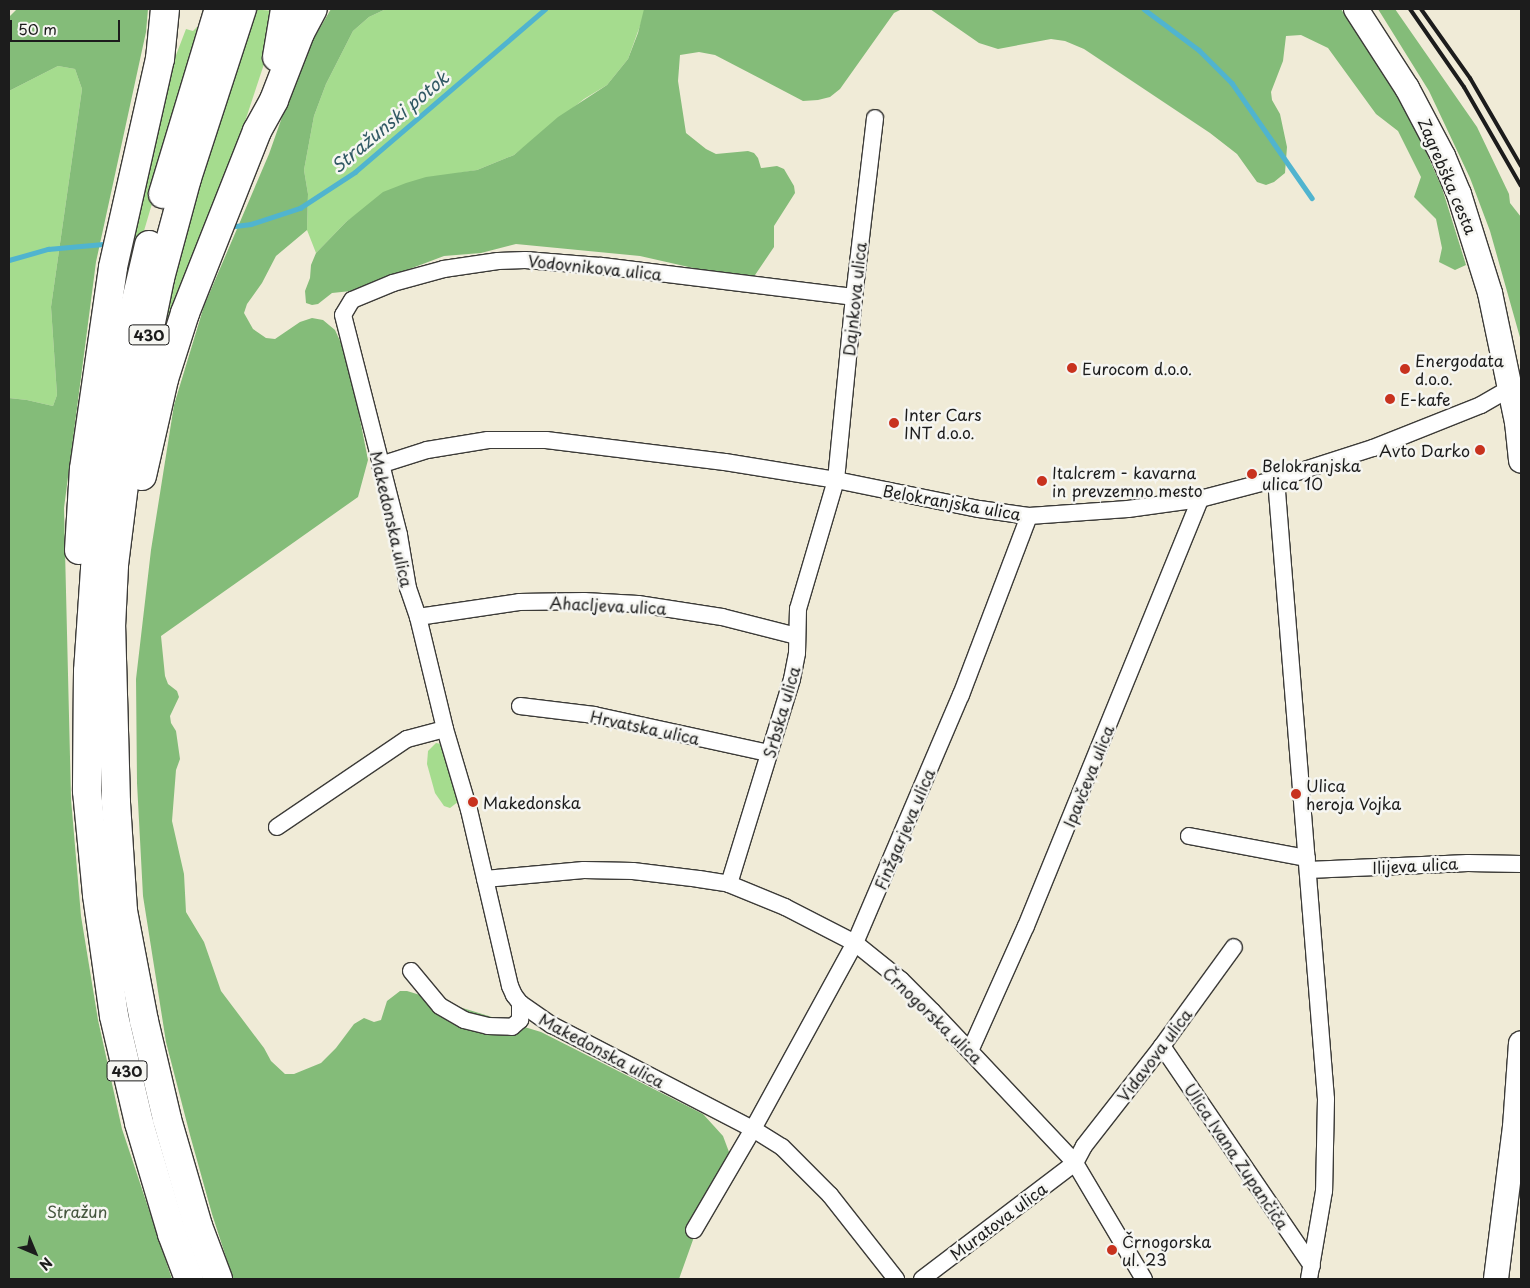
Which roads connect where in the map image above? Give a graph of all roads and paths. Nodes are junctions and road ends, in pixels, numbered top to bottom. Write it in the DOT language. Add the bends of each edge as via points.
graph roads {
  1 [pos="166,9"];
  2 [pos="179,9"];
  3 [pos="219,9"];
  4 [pos="242,9"];
  5 [pos="285,9"];
  6 [pos="313,9"];
  7 [pos="1356,9"];
  8 [pos="160,58"];
  9 [pos="876,118"];
  10 [pos="257,131"];
  11 [pos="854,297"];
  12 [pos="345,309"];
  13 [pos="1516,385"];
  14 [pos="1521,461"];
  15 [pos="380,465"];
  16 [pos="1276,479"];
  17 [pos="836,480"];
  18 [pos="1200,500"];
  19 [pos="1029,516"];
  20 [pos="418,617"];
  21 [pos="797,636"];
  22 [pos="100,672"];
  23 [pos="520,706"];
  24 [pos="445,729"];
  25 [pos="769,754"];
  26 [pos="277,827"];
  27 [pos="1189,836"];
  28 [pos="1307,864"];
  29 [pos="1521,864"];
  30 [pos="485,879"];
  31 [pos="729,884"];
  32 [pos="855,943"];
  33 [pos="1234,947"];
  34 [pos="411,971"];
  35 [pos="520,1003"];
  36 [pos="1521,1044"];
  37 [pos="1162,1046"];
  38 [pos="970,1051"];
  39 [pos="753,1129"];
  40 [pos="1075,1164"];
  41 [pos="694,1230"];
  42 [pos="1311,1273"];
  43 [pos="189,1279"];
  44 [pos="218,1279"];
  45 [pos="896,1279"];
  46 [pos="922,1279"];
  47 [pos="1144,1279"];
  48 [pos="1496,1279"];
  1 -- 8 [label="highway"];
  2 -- 8 [label="highway"];
  3 -- 22 [label="highway, 430" via="142,271 114,394 95,569"];
  4 -- 22 [label="highway, 430" via="187,178 163,269 134,405"];
  5 -- 10 [label="highway" via="283,31"];
  6 -- 10 [label="highway" via="274,100"];
  7 -- 13 [label="street, Zagrebška cesta" via="1407,88 1459,194"];
  8 -- 22 [label="highway" via="113,267 84,469 78,627"];
  9 -- 11 [label="street, Dajnkova ulica"];
  10 -- 22 [label="highway" via="188,304 164,379"];
  11 -- 12 [label="street, Vodovnikova ulica" via="525,260 444,269 368,292 352,300"];
  11 -- 17 [label="street, Dajnkova ulica"];
  12 -- 15 [label="street, Makedonska ulica" via="345,329"];
  13 -- 14 [label="street, Zagrebška cesta"];
  13 -- 16 [label="street, Belokranjska ulica" via="1481,405 1373,448"];
  15 -- 17 [label="street, Belokranjska ulica" via="444,447 488,440 532,439 725,462"];
  15 -- 20 [label="street, Makedonska ulica" via="399,535 408,588"];
  16 -- 18 [label="street, Belokranjska ulica"];
  16 -- 28 [label="street"];
  17 -- 19 [label="street, Belokranjska ulica"];
  17 -- 21 [label="street, Srbska ulica" via="798,609"];
  18 -- 19 [label="street, Belokranjska ulica"];
  18 -- 38 [label="street, Ipavčeva ulica" via="1026,926"];
  19 -- 32 [label="street, Finžgarjeva ulica" via="961,695"];
  20 -- 21 [label="street, Ahacljeva ulica" via="519,602 638,604 722,617"];
  20 -- 24 [label="street, Makedonska ulica"];
  21 -- 25 [label="street, Srbska ulica" via="792,679"];
  22 -- 43 [label="highway, 430" via="87,791 114,1016 139,1123"];
  22 -- 44 [label="highway, 430" via="116,802 123,911 144,1021 167,1119 198,1226"];
  23 -- 25 [label="street, Hrvatska ulica" via="594,715"];
  24 -- 26 [label="street" via="407,739"];
  24 -- 30 [label="street, Makedonska ulica"];
  25 -- 31 [label="street, Srbska ulica"];
  27 -- 28 [label="street, Ilijeva ulica"];
  28 -- 29 [label="street, Ilijeva ulica"];
  28 -- 42 [label="street" via="1327,1132 1324,1190"];
  30 -- 31 [label="street, Črnogorska ulica" via="584,870 667,874"];
  30 -- 35 [label="street, Makedonska ulica" via="510,986"];
  31 -- 32 [label="street, Črnogorska ulica" via="785,907"];
  32 -- 38 [label="street, Črnogorska ulica" via="901,980"];
  32 -- 39 [label="street, Finžgarjeva ulica"];
  33 -- 37 [label="street, Vidavova ulica"];
  34 -- 35 [label="street" via="440,1006 464,1020 512,1027 520,1020"];
  35 -- 39 [label="street, Makedonska ulica" via="552,1025"];
  36 -- 48 [label="street"];
  37 -- 40 [label="street, Vidavova ulica" via="1084,1146"];
  37 -- 42 [label="street, Ulica Ivana Zupančiča"];
  38 -- 40 [label="street, Črnogorska ulica"];
  39 -- 41 [label="street, Finžgarjeva ulica"];
  39 -- 45 [label="street, Makedonska ulica" via="803,1165 858,1228"];
  40 -- 46 [label="street, Muratova ulica"];
  40 -- 47 [label="street, Črnogorska ulica"];
}
